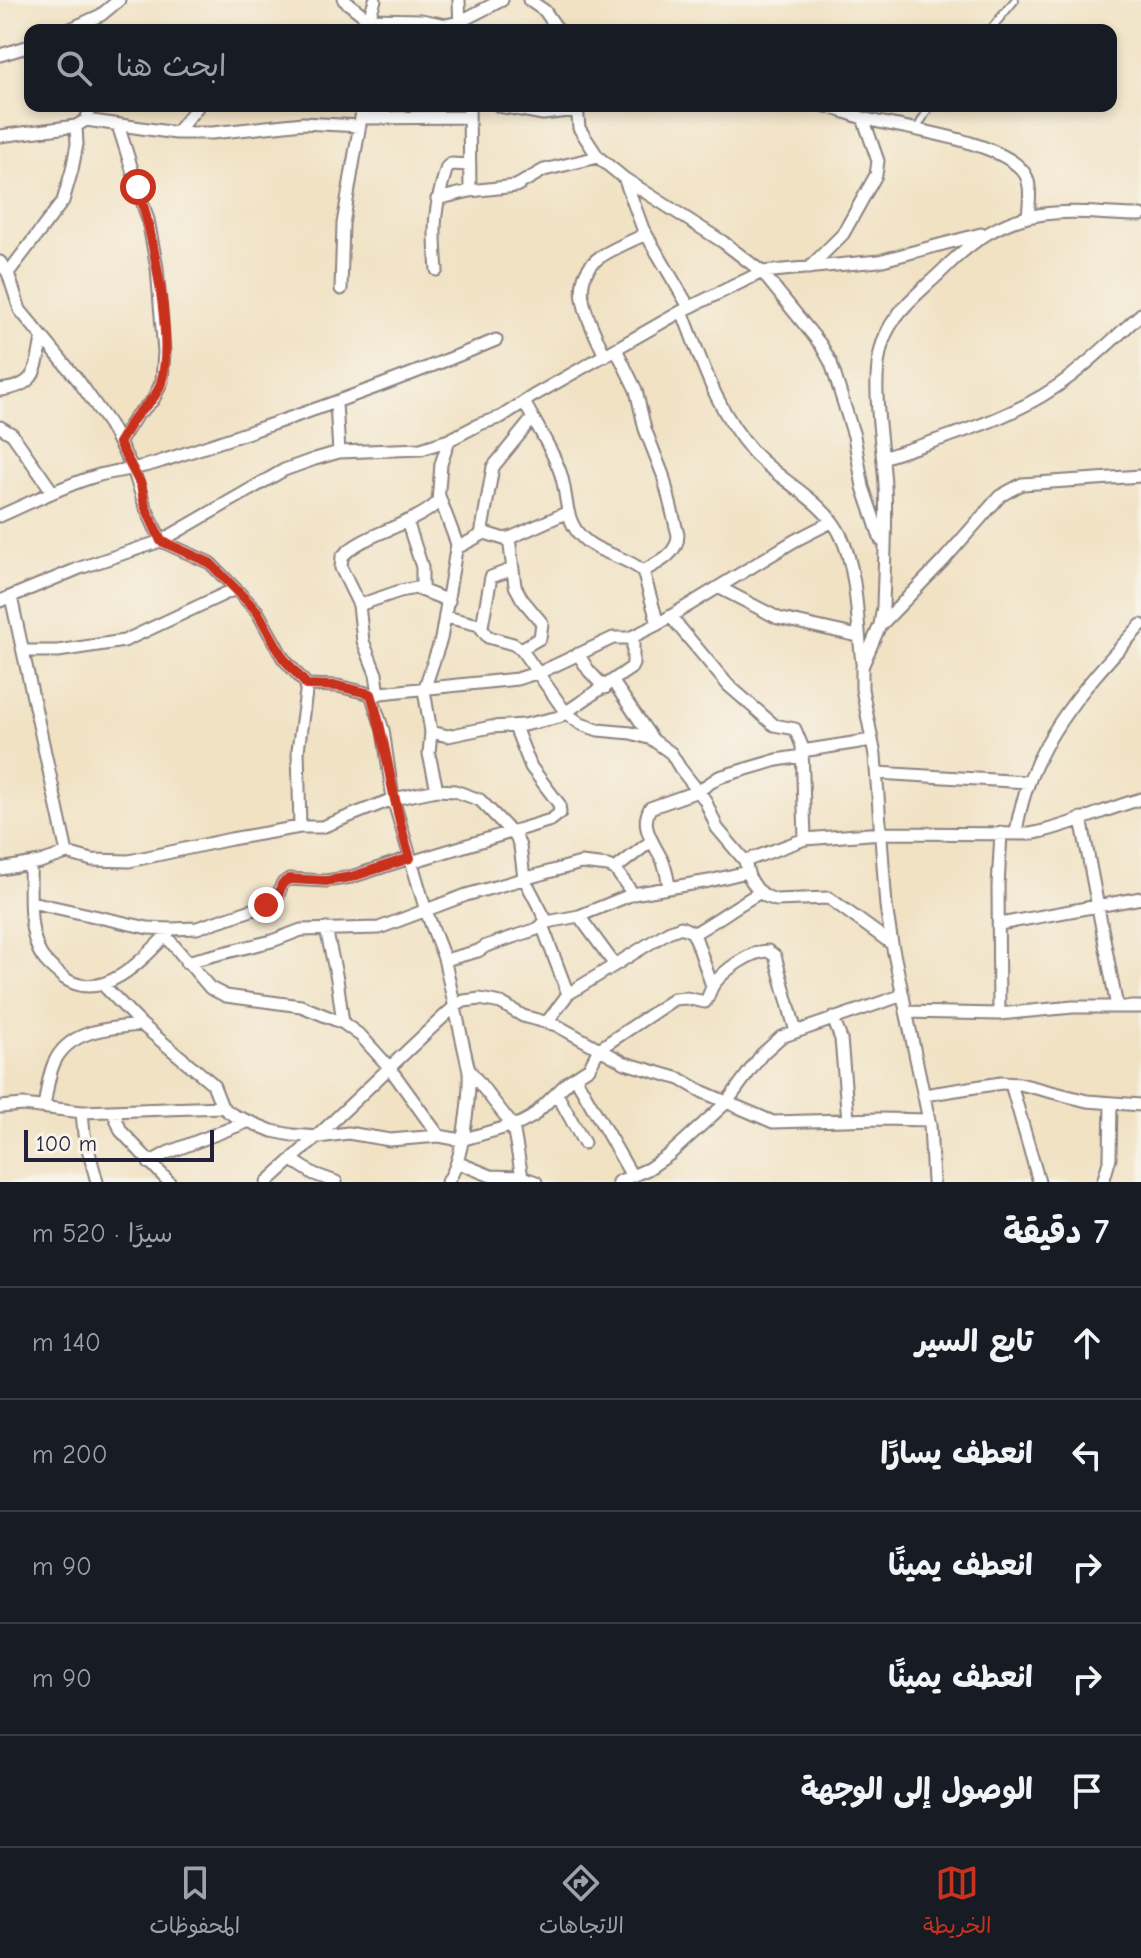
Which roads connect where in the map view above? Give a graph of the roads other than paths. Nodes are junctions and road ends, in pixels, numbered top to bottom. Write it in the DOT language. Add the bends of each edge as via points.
graph roads {
  1 [pos="119,0"];
  2 [pos="344,0"];
  3 [pos="375,0"];
  4 [pos="459,0"];
  5 [pos="502,0"];
  6 [pos="529,0"];
  7 [pos="1015,0"];
  8 [pos="86,24"];
  9 [pos="367,24"];
  10 [pos="441,24"];
  11 [pos="459,24"];
  12 [pos="462,24"];
  13 [pos="554,24"];
  14 [pos="995,24"];
  15 [pos="24,48"];
  16 [pos="0,55"];
  17 [pos="87,112"];
  18 [pos="193,112"];
  19 [pos="451,112"];
  20 [pos="469,112"];
  21 [pos="532,112"];
  22 [pos="554,112"];
  23 [pos="578,112"];
  24 [pos="844,112"];
  25 [pos="926,112"];
  26 [pos="362,117"];
  27 [pos="863,118"];
  28 [pos="81,123"];
  29 [pos="118,125"];
  30 [pos="916,130"];
  31 [pos="176,133"];
  32 [pos="0,136"];
  33 [pos="598,157"];
  34 [pos="470,165"];
  35 [pos="625,179"];
  36 [pos="470,191"];
  37 [pos="437,199"];
  38 [pos="1141,215"];
  39 [pos="1028,217"];
  40 [pos="989,231"];
  41 [pos="646,234"];
  42 [pos="0,262"];
  43 [pos="808,269"];
  44 [pos="437,270"];
  45 [pos="762,272"];
  46 [pos="8,273"];
  47 [pos="341,289"];
  48 [pos="685,309"];
  49 [pos="1141,314"];
  50 [pos="42,338"];
  51 [pos="496,340"];
  52 [pos="616,349"];
  53 [pos="605,356"];
  54 [pos="0,390"];
  55 [pos="524,402"];
  56 [pos="336,403"];
  57 [pos="533,418"];
  58 [pos="0,427"];
  59 [pos="449,440"];
  60 [pos="119,443"];
  61 [pos="339,452"];
  62 [pos="883,458"];
  63 [pos="133,469"];
  64 [pos="1141,476"];
  65 [pos="52,491"];
  66 [pos="439,496"];
  67 [pos="568,512"];
  68 [pos="0,516"];
  69 [pos="407,521"];
  70 [pos="831,522"];
  71 [pos="481,535"];
  72 [pos="509,538"];
  73 [pos="161,541"];
  74 [pos="457,548"];
  75 [pos="884,548"];
  76 [pos="513,569"];
  77 [pos="643,571"];
  78 [pos="720,588"];
  79 [pos="235,589"];
  80 [pos="422,589"];
  81 [pos="6,599"];
  82 [pos="449,601"];
  83 [pos="359,605"];
  84 [pos="446,617"];
  85 [pos="671,617"];
  86 [pos="658,624"];
  87 [pos="880,625"];
  88 [pos="482,626"];
  89 [pos="1139,627"];
  90 [pos="633,636"];
  91 [pos="858,636"];
  92 [pos="1141,645"];
  93 [pos="521,649"];
  94 [pos="23,651"];
  95 [pos="578,654"];
  96 [pos="862,667"];
  97 [pos="538,672"];
  98 [pos="307,685"];
  99 [pos="609,685"];
  100 [pos="424,690"];
  101 [pos="375,694"];
  102 [pos="566,713"];
  103 [pos="515,727"];
  104 [pos="431,732"];
  105 [pos="653,740"];
  106 [pos="872,740"];
  107 [pos="802,754"];
  108 [pos="877,773"];
  109 [pos="1028,782"];
  110 [pos="437,790"];
  111 [pos="698,791"];
  112 [pos="393,799"];
  113 [pos="1141,799"];
  114 [pos="1081,818"];
  115 [pos="300,827"];
  116 [pos="510,830"];
  117 [pos="882,833"];
  118 [pos="1001,833"];
  119 [pos="1016,833"];
  120 [pos="805,839"];
  121 [pos="650,842"];
  122 [pos="67,853"];
  123 [pos="410,860"];
  124 [pos="30,864"];
  125 [pos="746,867"];
  126 [pos="0,869"];
  127 [pos="615,869"];
  128 [pos="524,878"];
  129 [pos="669,887"];
  130 [pos="761,892"];
  131 [pos="633,894"];
  132 [pos="1141,898"];
  133 [pos="31,902"];
  134 [pos="1098,907"];
  135 [pos="426,911"];
  136 [pos="579,916"];
  137 [pos="544,924"];
  138 [pos="1000,924"];
  139 [pos="326,929"];
  140 [pos="168,932"];
  141 [pos="693,934"];
  142 [pos="892,944"];
  143 [pos="445,960"];
  144 [pos="186,962"];
  145 [pos="615,965"];
  146 [pos="103,985"];
  147 [pos="712,986"];
  148 [pos="568,994"];
  149 [pos="903,995"];
  150 [pos="454,1007"];
  151 [pos="1117,1007"];
  152 [pos="1141,1007"];
  153 [pos="906,1012"];
  154 [pos="999,1014"];
  155 [pos="833,1018"];
  156 [pos="547,1022"];
  157 [pos="343,1023"];
  158 [pos="142,1025"];
  159 [pos="796,1032"];
  160 [pos="599,1049"];
  161 [pos="389,1067"];
  162 [pos="469,1071"];
  163 [pos="575,1077"];
  164 [pos="1011,1084"];
  165 [pos="557,1094"];
  166 [pos="924,1095"];
  167 [pos="727,1102"];
  168 [pos="1111,1103"];
  169 [pos="1141,1105"];
  170 [pos="44,1106"];
  171 [pos="0,1107"];
  172 [pos="222,1107"];
  173 [pos="113,1111"];
  174 [pos="82,1112"];
  175 [pos="848,1120"];
  176 [pos="929,1120"];
  177 [pos="247,1122"];
  178 [pos="513,1126"];
  179 [pos="439,1136"];
  180 [pos="319,1137"];
  181 [pos="461,1140"];
  182 [pos="584,1143"];
  183 [pos="292,1160"];
  184 [pos="149,1163"];
  185 [pos="459,1163"];
  186 [pos="632,1176"];
  187 [pos="522,1177"];
  188 [pos="97,1182"];
  189 [pos="169,1182"];
  190 [pos="267,1182"];
  191 [pos="336,1182"];
  192 [pos="447,1182"];
  193 [pos="536,1182"];
  194 [pos="618,1182"];
  195 [pos="933,1182"];
  196 [pos="1039,1182"];
  197 [pos="1103,1182"];
  1 -- 8 [label="street"];
  2 -- 9 [label="street"];
  3 -- 9 [label="street"];
  4 -- 11 [label="street"];
  5 -- 12 [label="street"];
  6 -- 13 [label="street"];
  7 -- 14 [label="lane"];
  9 -- 10 [label="street"];
  15 -- 16 [label="street"];
  17 -- 28 [label="street"];
  18 -- 31 [label="street"];
  19 -- 26 [label="street"];
  20 -- 34 [label="street"];
  21 -- 22 [label="street"];
  23 -- 33 [label="street" via="582,136"];
  24 -- 27 [label="street"];
  25 -- 30 [label="lane"];
  26 -- 31 [label="street"];
  26 -- 47 [label="street" via="343,224"];
  27 -- 30 [label="street"];
  27 -- 43 [label="street" via="878,161 876,175 843,234"];
  28 -- 29 [label="street"];
  28 -- 32 [label="street"];
  28 -- 46 [label="street" via="63,201"];
  29 -- 31 [label="street"];
  29 -- 60 [label="street" via="148,220 164,352 162,381 153,400"];
  30 -- 39 [label="street" via="973,143 1023,170 1029,184"];
  33 -- 35 [label="street"];
  33 -- 36 [label="street" via="550,168 516,186"];
  34 -- 36 [label="street"];
  34 -- 37 [label="street" via="447,167"];
  35 -- 41 [label="street"];
  35 -- 45 [label="street"];
  36 -- 37 [label="street"];
  37 -- 44 [label="street"];
  38 -- 39 [label="street" via="1070,212"];
  39 -- 40 [label="street"];
  40 -- 43 [label="street" via="879,261"];
  40 -- 62 [label="street" via="967,246 888,329 878,369"];
  41 -- 48 [label="street"];
  41 -- 53 [label="street" via="600,257 585,276 583,307"];
  42 -- 46 [label="street"];
  43 -- 45 [label="street"];
  45 -- 48 [label="street"];
  45 -- 75 [label="street" via="831,363"];
  46 -- 50 [label="street" via="20,310"];
  48 -- 52 [label="street"];
  48 -- 70 [label="street" via="726,418 755,454"];
  49 -- 62 [label="street" via="1069,378 1016,409"];
  50 -- 54 [label="street" via="29,382"];
  50 -- 60 [label="street" via="78,380"];
  51 -- 56 [label="street"];
  52 -- 53 [label="street"];
  52 -- 77 [label="street" via="636,390 678,535 671,553"];
  53 -- 55 [label="street"];
  55 -- 57 [label="street"];
  55 -- 59 [label="street"];
  56 -- 61 [label="street"];
  56 -- 63 [label="street"];
  57 -- 67 [label="street" via="561,472"];
  57 -- 71 [label="street" via="493,467"];
  58 -- 65 [label="street" via="12,434"];
  59 -- 61 [label="street" via="421,449"];
  59 -- 66 [label="street"];
  60 -- 63 [label="street"];
  61 -- 73 [label="street" via="284,470"];
  62 -- 75 [label="street"];
  63 -- 65 [label="street"];
  63 -- 73 [label="street"];
  64 -- 87 [label="street" via="1022,484 1000,496"];
  65 -- 68 [label="street"];
  66 -- 69 [label="street" via="434,506"];
  66 -- 74 [label="street"];
  67 -- 72 [label="street"];
  67 -- 77 [label="street" via="580,536"];
  69 -- 80 [label="street" via="422,567"];
  69 -- 83 [label="street" via="342,557 341,568"];
  70 -- 78 [label="street"];
  70 -- 91 [label="street" via="850,565"];
  71 -- 72 [label="street"];
  71 -- 74 [label="street"];
  72 -- 76 [label="street"];
  73 -- 79 [label="street" via="210,563"];
  73 -- 81 [label="street"];
  74 -- 82 [label="street"];
  75 -- 87 [label="street"];
  76 -- 88 [label="street" via="491,577"];
  76 -- 93 [label="street" via="518,592 542,623 540,638"];
  77 -- 86 [label="street"];
  78 -- 85 [label="street"];
  78 -- 91 [label="street" via="778,618"];
  79 -- 94 [label="street" via="124,641"];
  79 -- 98 [label="street" via="257,611 283,658"];
  80 -- 82 [label="street"];
  80 -- 83 [label="street"];
  81 -- 94 [label="street"];
  82 -- 84 [label="street"];
  83 -- 101 [label="street" via="363,641 376,674"];
  84 -- 88 [label="street"];
  84 -- 100 [label="street"];
  85 -- 86 [label="street"];
  85 -- 107 [label="street" via="728,685 774,725 795,729"];
  86 -- 90 [label="street"];
  87 -- 96 [label="street"];
  88 -- 93 [label="street" via="488,637"];
  89 -- 92 [label="street"];
  89 -- 109 [label="street" via="1055,727"];
  90 -- 95 [label="street" via="613,638"];
  90 -- 99 [label="street" via="633,664"];
  91 -- 96 [label="street"];
  93 -- 97 [label="street"];
  94 -- 122 [label="street"];
  95 -- 97 [label="street"];
  95 -- 99 [label="street" via="589,671"];
  96 -- 106 [label="street"];
  97 -- 100 [label="street"];
  97 -- 102 [label="street"];
  98 -- 101 [label="street"];
  98 -- 115 [label="street" via="298,750"];
  99 -- 102 [label="street"];
  99 -- 105 [label="street"];
  100 -- 101 [label="street"];
  100 -- 104 [label="street"];
  101 -- 112 [label="street"];
  102 -- 103 [label="street"];
  102 -- 105 [label="street" via="598,730"];
  103 -- 104 [label="street" via="448,736"];
  103 -- 116 [label="street" via="531,767 560,813"];
  104 -- 110 [label="street" via="429,754"];
  105 -- 111 [label="street" via="671,753"];
  106 -- 107 [label="street"];
  106 -- 108 [label="street"];
  107 -- 111 [label="street" via="719,777"];
  107 -- 120 [label="street"];
  108 -- 109 [label="street"];
  108 -- 117 [label="street"];
  109 -- 119 [label="street"];
  110 -- 112 [label="street"];
  110 -- 116 [label="street" via="470,794"];
  111 -- 121 [label="street" via="650,808"];
  111 -- 125 [label="street"];
  112 -- 115 [label="street" via="322,827"];
  112 -- 123 [label="street"];
  113 -- 114 [label="street"];
  114 -- 119 [label="street" via="1047,831"];
  114 -- 134 [label="street"];
  115 -- 122 [label="street" via="129,861"];
  116 -- 123 [label="street"];
  116 -- 128 [label="street" via="520,846"];
  117 -- 118 [label="street"];
  117 -- 120 [label="street"];
  117 -- 142 [label="street"];
  118 -- 119 [label="street"];
  118 -- 138 [label="street"];
  120 -- 125 [label="street"];
  121 -- 127 [label="street"];
  121 -- 129 [label="street" via="663,862"];
  122 -- 124 [label="street"];
  123 -- 135 [label="street"];
  123 -- 140 [label="street" via="326,881 289,879 276,902"];
  124 -- 126 [label="street"];
  124 -- 133 [label="street"];
  125 -- 129 [label="street"];
  125 -- 130 [label="street"];
  127 -- 128 [label="street" via="581,863"];
  127 -- 131 [label="street"];
  128 -- 135 [label="street"];
  128 -- 137 [label="street"];
  129 -- 131 [label="street"];
  130 -- 141 [label="street"];
  130 -- 142 [label="street" via="776,900 829,898"];
  131 -- 136 [label="street"];
  132 -- 134 [label="street"];
  133 -- 140 [label="street"];
  133 -- 146 [label="street" via="39,952 57,973 77,986"];
  134 -- 138 [label="street"];
  134 -- 151 [label="street"];
  135 -- 139 [label="street" via="379,928"];
  135 -- 143 [label="street"];
  136 -- 137 [label="street"];
  136 -- 145 [label="street"];
  137 -- 143 [label="street"];
  137 -- 148 [label="street"];
  138 -- 154 [label="street"];
  139 -- 144 [label="street" via="301,930"];
  139 -- 157 [label="street"];
  140 -- 144 [label="street"];
  140 -- 146 [label="street"];
  141 -- 145 [label="street" via="681,927 668,932"];
  141 -- 147 [label="street"];
  142 -- 149 [label="street"];
  143 -- 150 [label="street"];
  144 -- 157 [label="street" via="210,988 226,996 301,1006"];
  145 -- 148 [label="street"];
  146 -- 158 [label="street"];
  147 -- 159 [label="street" via="750,955 771,952"];
  147 -- 160 [label="street" via="705,1002 674,999"];
  148 -- 156 [label="street"];
  149 -- 153 [label="street"];
  149 -- 155 [label="street"];
  150 -- 156 [label="street" via="480,999"];
  150 -- 161 [label="street"];
  150 -- 162 [label="street"];
  151 -- 152 [label="street"];
  151 -- 154 [label="street"];
  153 -- 154 [label="street"];
  153 -- 166 [label="street"];
  155 -- 159 [label="street"];
  155 -- 175 [label="street" via="841,1039"];
  156 -- 160 [label="street"];
  157 -- 161 [label="street"];
  158 -- 170 [label="street" via="100,1029 61,1050"];
  158 -- 172 [label="street" via="213,1084"];
  159 -- 167 [label="street" via="768,1048"];
  160 -- 163 [label="street" via="589,1068"];
  160 -- 167 [label="street"];
  161 -- 179 [label="street"];
  161 -- 180 [label="street"];
  162 -- 178 [label="street"];
  162 -- 181 [label="street"];
  163 -- 165 [label="street"];
  163 -- 186 [label="street"];
  164 -- 166 [label="street"];
  164 -- 168 [label="street"];
  164 -- 196 [label="street"];
  165 -- 178 [label="street"];
  165 -- 182 [label="street"];
  166 -- 176 [label="street"];
  167 -- 175 [label="street" via="773,1122"];
  167 -- 186 [label="street" via="670,1154"];
  168 -- 169 [label="street"];
  168 -- 197 [label="street" via="1110,1158"];
  170 -- 171 [label="street"];
  170 -- 174 [label="street"];
  172 -- 173 [label="street"];
  172 -- 177 [label="street"];
  173 -- 174 [label="street"];
  173 -- 184 [label="street" via="121,1131"];
  174 -- 188 [label="street"];
  175 -- 176 [label="street"];
  176 -- 195 [label="street"];
  177 -- 180 [label="street"];
  177 -- 184 [label="street"];
  178 -- 181 [label="street"];
  178 -- 187 [label="street"];
  179 -- 180 [label="street"];
  179 -- 181 [label="street"];
  180 -- 183 [label="street"];
  181 -- 185 [label="street"];
  183 -- 190 [label="street"];
  183 -- 191 [label="street"];
  184 -- 189 [label="street"];
  185 -- 187 [label="street" via="491,1176"];
  185 -- 192 [label="street"];
  186 -- 194 [label="street"];
  187 -- 193 [label="street"];
}
